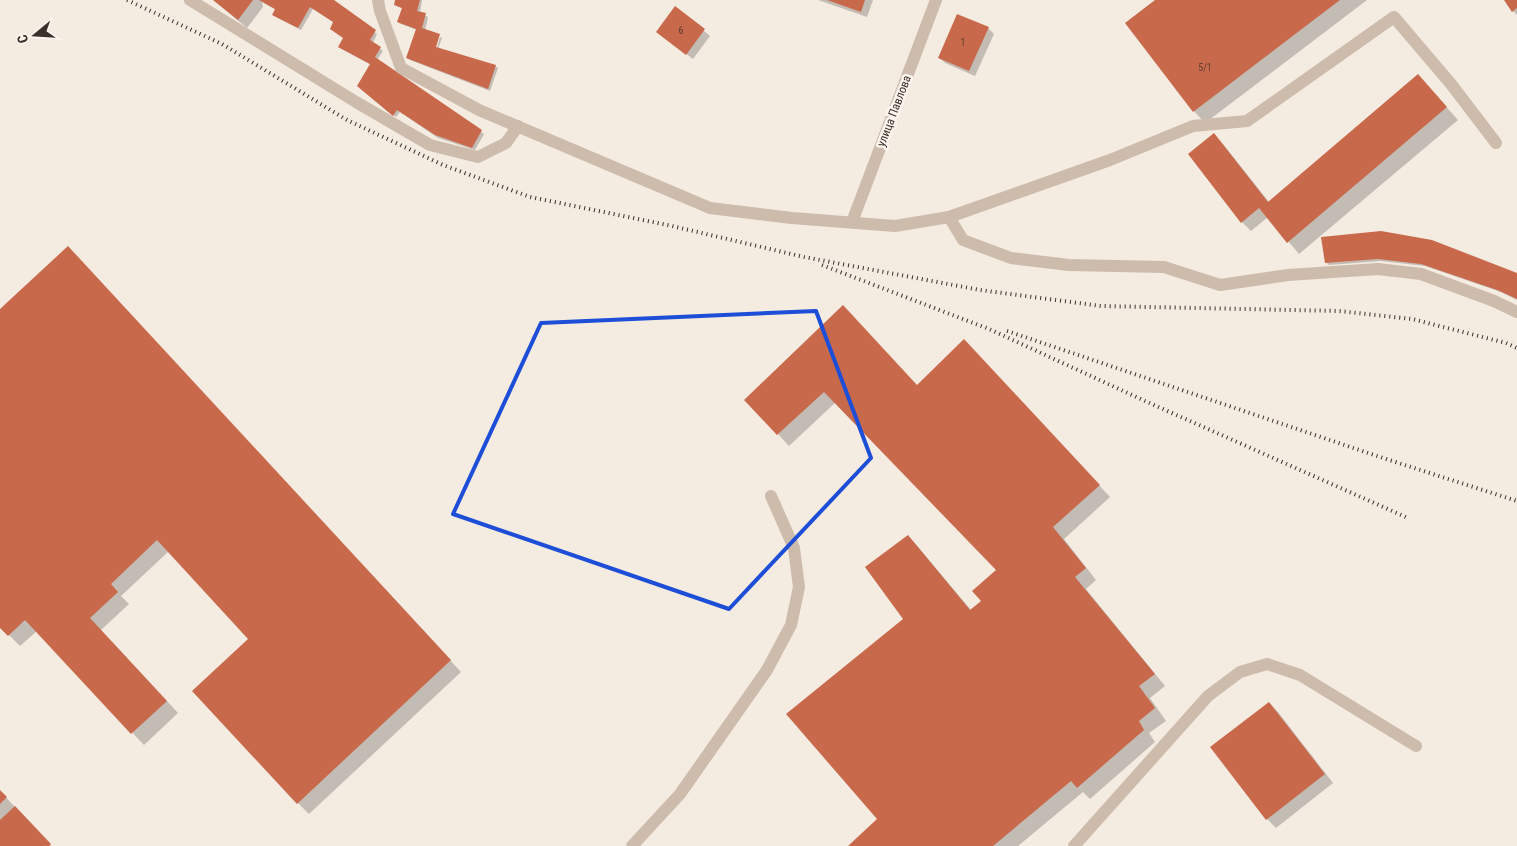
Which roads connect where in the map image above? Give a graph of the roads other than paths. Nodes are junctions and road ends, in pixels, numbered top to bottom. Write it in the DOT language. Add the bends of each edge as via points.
graph roads {
  1 [pos="190,0"];
  2 [pos="378,0"];
  3 [pos="936,0"];
  4 [pos="518,126"];
  5 [pos="1496,143"];
  6 [pos="950,217"];
  7 [pos="852,222"];
  8 [pos="1517,312"];
  9 [pos="771,496"];
  10 [pos="1416,746"];
  11 [pos="632,846"];
  12 [pos="1074,846"];
  1 -- 4 [label="street" via="430,145 478,157 506,143"];
  2 -- 4 [label="street" via="401,68 479,110"];
  3 -- 7 [label="street, улица Павлова"];
  4 -- 7 [label="street" via="710,208"];
  5 -- 6 [label="street" via="1394,17 1248,121 1193,126 1110,160"];
  6 -- 7 [label="street" via="895,226"];
  6 -- 8 [label="street" via="963,240 1011,258 1069,265 1164,267 1220,285 1288,275 1378,269 1421,274"];
  9 -- 11 [label="street" via="794,548 799,587 791,625 767,670 680,794"];
  10 -- 12 [label="street" via="1300,675 1267,664 1240,672 1208,696"];
}
